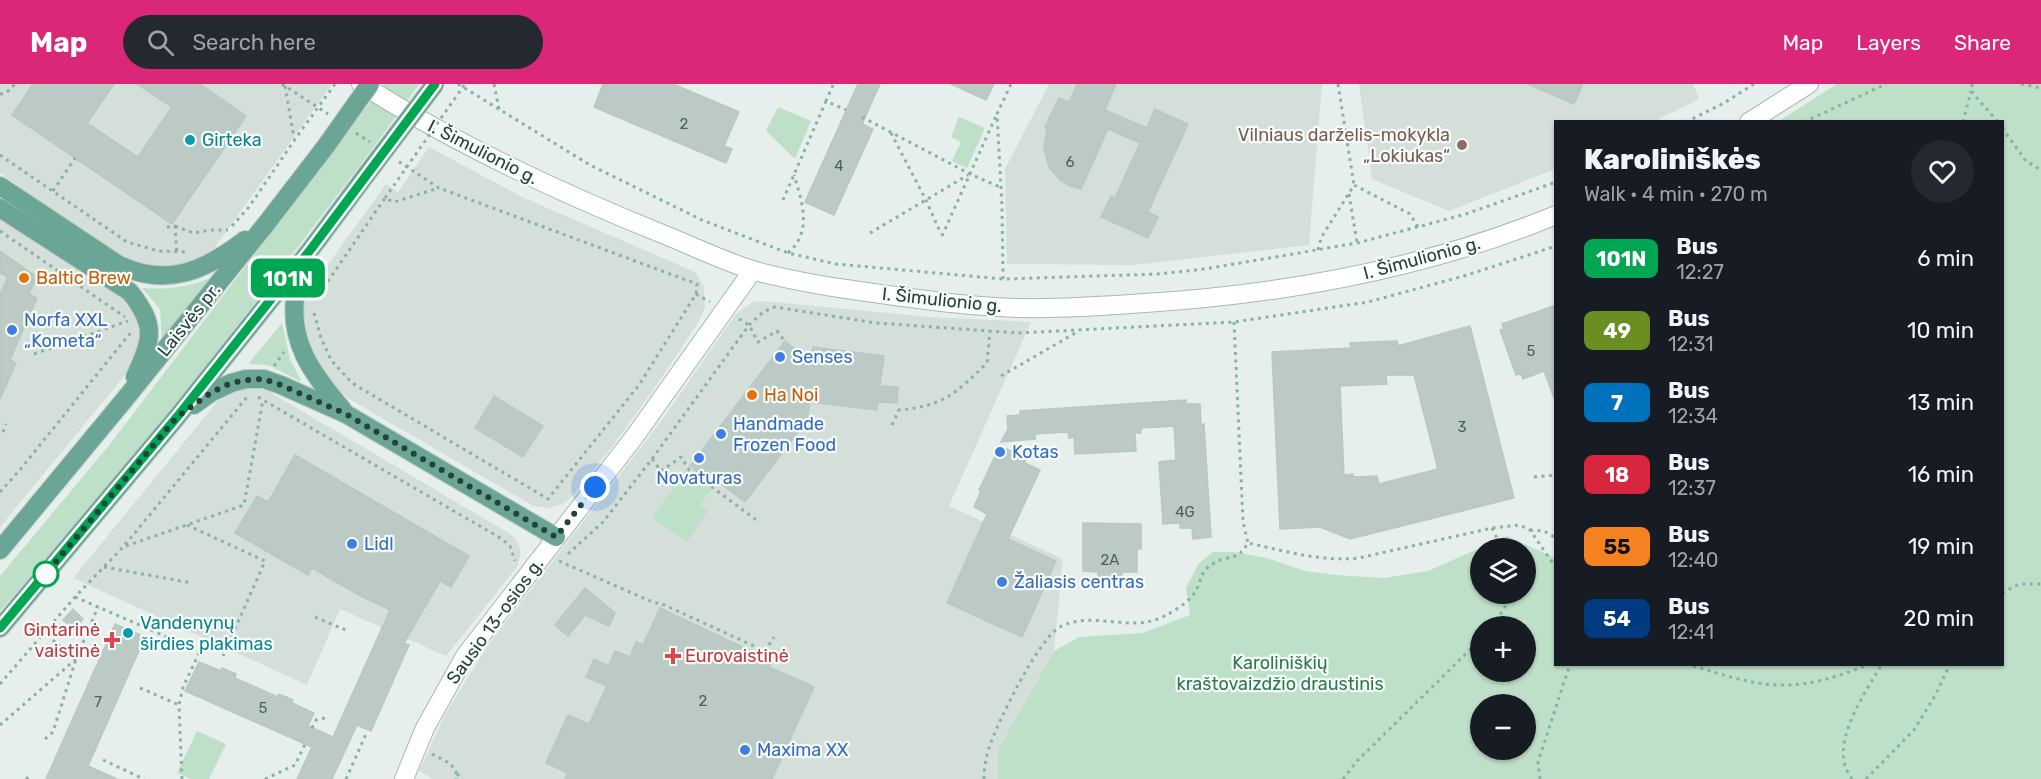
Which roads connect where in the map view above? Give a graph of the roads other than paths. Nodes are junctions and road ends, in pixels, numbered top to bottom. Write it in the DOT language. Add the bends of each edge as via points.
graph roads {
  1 [pos="361,84"];
  2 [pos="370,84"];
  3 [pos="435,84"];
  4 [pos="1809,84"];
  5 [pos="1752,120"];
  6 [pos="0,186"];
  7 [pos="0,208"];
  8 [pos="1554,216"];
  9 [pos="266,224"];
  10 [pos="311,249"];
  11 [pos="753,270"];
  12 [pos="125,399"];
  13 [pos="346,414"];
  14 [pos="177,417"];
  15 [pos="556,537"];
  16 [pos="0,550"];
  17 [pos="0,628"];
  18 [pos="404,779"];
  1 -- 11 [label="street, I. Šimulionio g." via="539,181"];
  2 -- 9 [label="main road, Laisvės pr., bridge"];
  3 -- 10 [label="main road, bridge"];
  4 -- 5 [label="street"];
  6 -- 9 [label="main road" via="137,274 172,275 204,268"];
  7 -- 12 [label="main road" via="130,292 140,305 148,323 148,348"];
  8 -- 11 [label="street, I. Šimulionio g." via="1395,268 1314,284 1227,297 1080,308 947,303 833,287"];
  9 -- 12 [label="main road, Laisvės pr."];
  10 -- 13 [label="main road" via="296,291 296,335 310,368"];
  10 -- 14 [label="main road"];
  11 -- 15 [label="street, Sausio 13-osios g." via="635,436"];
  12 -- 16 [label="main road, Laisvės pr."];
  13 -- 14 [label="main road" via="281,385 255,379 231,383 212,392"];
  13 -- 15 [label="main road"];
  14 -- 17 [label="main road"];
  15 -- 18 [label="street, Sausio 13-osios g." via="465,656 425,728"];
}
